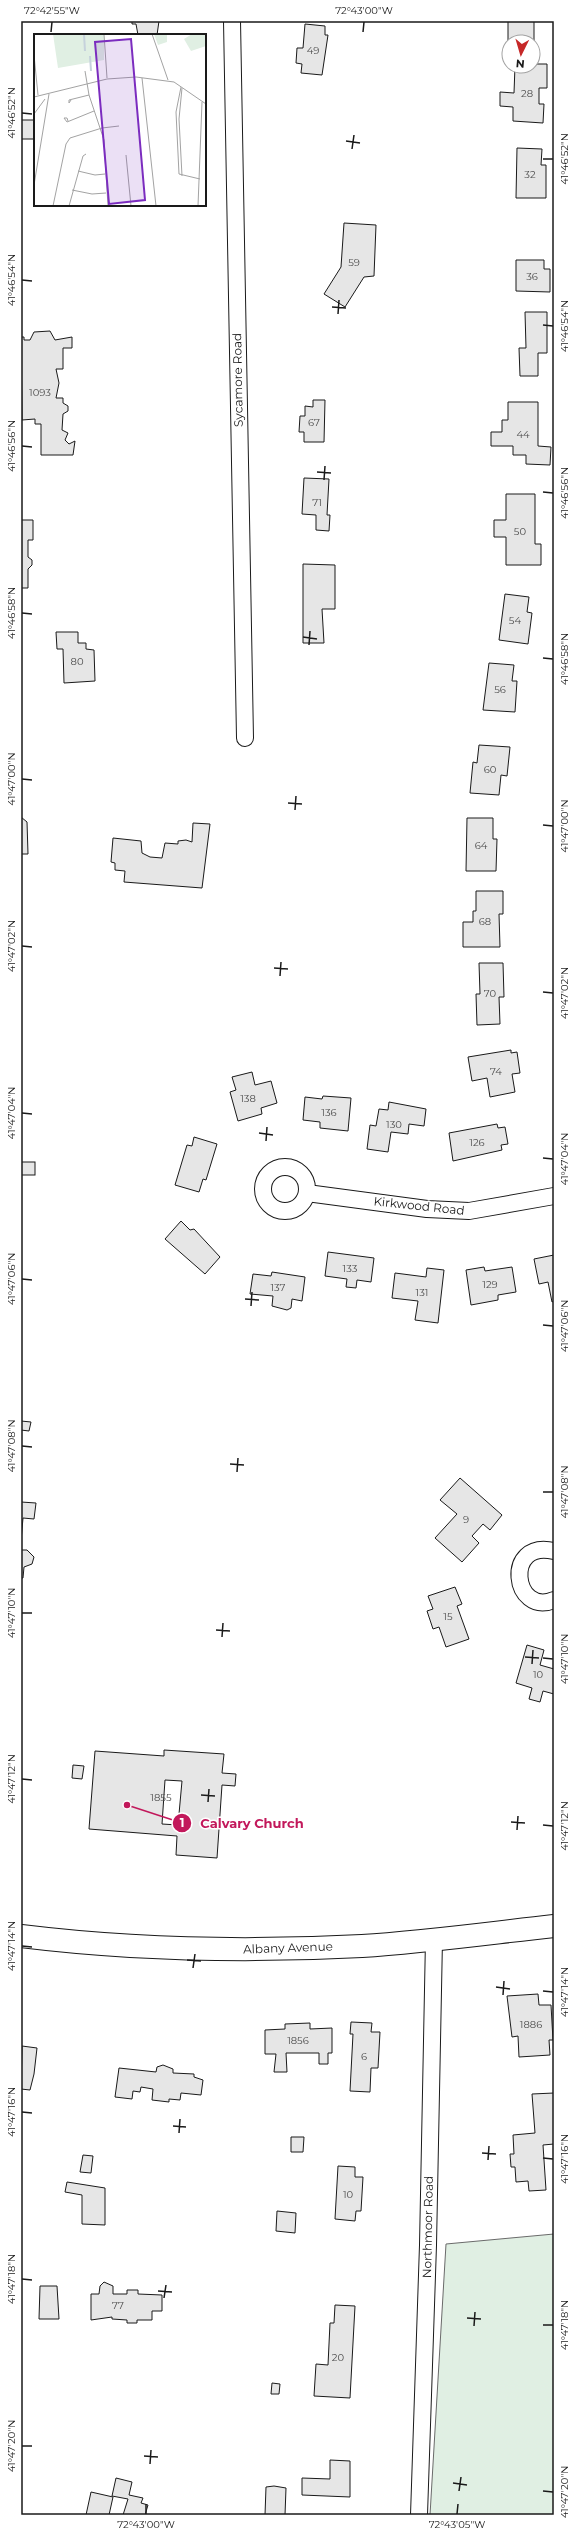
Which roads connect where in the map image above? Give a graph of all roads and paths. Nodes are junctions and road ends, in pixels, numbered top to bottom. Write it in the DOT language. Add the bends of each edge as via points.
graph roads {
  1 [pos="232,21"];
  2 [pos="245,738"];
  3 [pos="307,1193"];
  4 [pos="554,1196"];
  5 [pos="554,1551"];
  6 [pos="554,1600"];
  7 [pos="554,1926"];
  8 [pos="21,1936"];
  9 [pos="434,1940"];
  10 [pos="419,2515"];
  1 -- 2 [label="street, Sycamore Road"];
  3 -- 4 [label="street, Kirkwood Road" via="427,1209 469,1211"];
  5 -- 6 [label="street" via="536,1551 528,1556 522,1562 518,1580 524,1592 534,1600"];
  7 -- 9 [label="highway, Albany Avenue"];
  8 -- 9 [label="highway, Albany Avenue" via="105,1945 195,1950 363,1946"];
  9 -- 10 [label="street, Northmoor Road" via="429,2219"];
}
